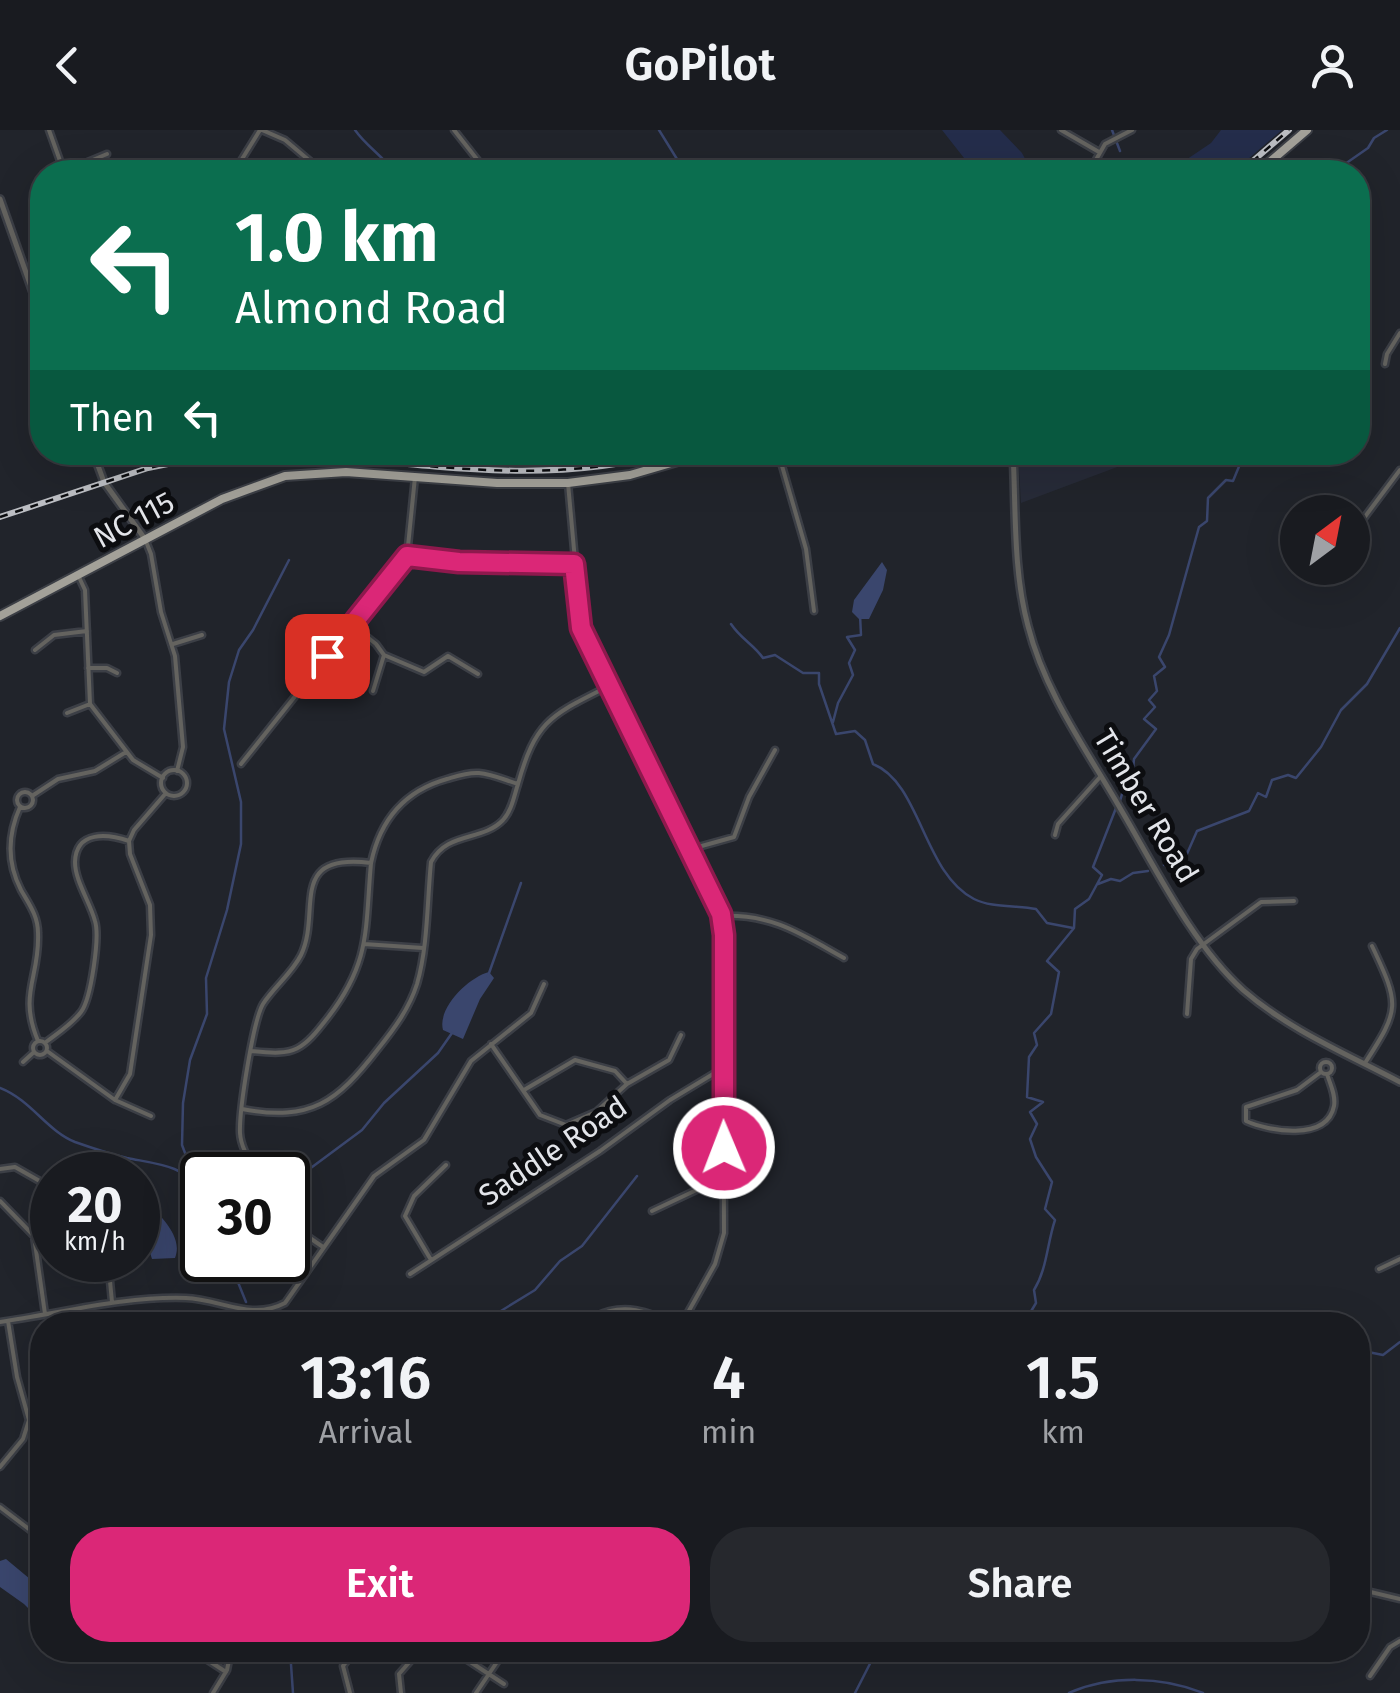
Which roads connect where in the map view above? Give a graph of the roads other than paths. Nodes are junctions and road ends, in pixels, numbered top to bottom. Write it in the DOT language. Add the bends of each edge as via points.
graph roads {
  1 [pos="49,130"];
  2 [pos="261,130"];
  3 [pos="454,130"];
  4 [pos="1061,130"];
  5 [pos="1132,130"];
  6 [pos="1307,130"];
  7 [pos="1099,152"];
  8 [pos="108,154"];
  9 [pos="60,160"];
  10 [pos="93,160"];
  11 [pos="242,160"];
  12 [pos="309,160"];
  13 [pos="478,160"];
  14 [pos="1095,160"];
  15 [pos="1272,160"];
  16 [pos="0,199"];
  17 [pos="30,284"];
  18 [pos="1400,333"];
  19 [pos="1386,364"];
  20 [pos="98,465"];
  21 [pos="665,465"];
  22 [pos="782,465"];
  23 [pos="1014,465"];
  24 [pos="1400,470"];
  25 [pos="415,477"];
  26 [pos="1392,482"];
  27 [pos="568,483"];
  28 [pos="1400,487"];
  29 [pos="1370,510"];
  30 [pos="145,540"];
  31 [pos="407,556"];
  32 [pos="574,564"];
  33 [pos="78,575"];
  34 [pos="814,611"];
  35 [pos="0,616"];
  36 [pos="352,625"];
  37 [pos="87,631"];
  38 [pos="202,635"];
  39 [pos="171,644"];
  40 [pos="35,650"];
  41 [pos="384,655"];
  42 [pos="88,668"];
  43 [pos="117,673"];
  44 [pos="478,674"];
  45 [pos="609,686"];
  46 [pos="373,691"];
  47 [pos="90,704"];
  48 [pos="67,714"];
  49 [pos="775,750"];
  50 [pos="126,752"];
  51 [pos="241,764"];
  52 [pos="177,771"];
  53 [pos="1102,776"];
  54 [pos="162,778"];
  55 [pos="518,784"];
  56 [pos="166,793"];
  57 [pos="32,796"];
  58 [pos="20,807"];
  59 [pos="1054,835"];
  60 [pos="129,840"];
  61 [pos="691,849"];
  62 [pos="371,863"];
  63 [pos="1294,901"];
  64 [pos="722,916"];
  65 [pos="1203,943"];
  66 [pos="364,944"];
  67 [pos="1372,946"];
  68 [pos="423,948"];
  69 [pos="844,958"];
  70 [pos="544,984"];
  71 [pos="1188,1014"];
  72 [pos="682,1034"];
  73 [pos="38,1040"];
  74 [pos="46,1042"];
  75 [pos="491,1044"];
  76 [pos="1335,1051"];
  77 [pos="34,1052"];
  78 [pos="47,1052"];
  79 [pos="252,1052"];
  80 [pos="23,1062"];
  81 [pos="1329,1063"];
  82 [pos="1364,1063"];
  83 [pos="724,1068"];
  84 [pos="1324,1073"];
  85 [pos="1400,1082"];
  86 [pos="627,1084"];
  87 [pos="524,1090"];
  88 [pos="115,1100"];
  89 [pos="242,1109"];
  90 [pos="150,1116"];
  91 [pos="246,1152"];
  92 [pos="446,1165"];
  93 [pos="0,1169"];
  94 [pos="30,1176"];
  95 [pos="724,1177"];
  96 [pos="0,1201"];
  97 [pos="652,1211"];
  98 [pos="310,1238"];
  99 [pos="323,1247"];
  100 [pos="1400,1259"];
  101 [pos="431,1260"];
  102 [pos="1379,1270"];
  103 [pos="410,1274"];
  104 [pos="110,1282"];
  105 [pos="112,1302"];
  106 [pos="44,1312"];
  107 [pos="55,1312"];
  108 [pos="615,1312"];
  109 [pos="651,1312"];
  110 [pos="686,1312"];
  111 [pos="30,1317"];
  112 [pos="8,1321"];
  113 [pos="0,1322"];
  114 [pos="0,1467"];
  115 [pos="0,1506"];
  116 [pos="30,1530"];
  117 [pos="1370,1592"];
  118 [pos="1400,1599"];
  119 [pos="1400,1641"];
  120 [pos="211,1662"];
  121 [pos="228,1662"];
  122 [pos="346,1662"];
  123 [pos="410,1662"];
  124 [pos="470,1662"];
  125 [pos="497,1662"];
  126 [pos="226,1672"];
  127 [pos="489,1674"];
  128 [pos="1370,1676"];
  129 [pos="504,1684"];
  130 [pos="213,1693"];
  131 [pos="350,1693"];
  132 [pos="400,1693"];
  133 [pos="476,1693"];
  1 -- 9 [label="street"];
  2 -- 11 [label="street"];
  2 -- 12 [label="street"];
  3 -- 13 [label="street"];
  4 -- 7 [label="street"];
  5 -- 7 [label="street"];
  6 -- 15 [label="main road"];
  7 -- 14 [label="street"];
  8 -- 10 [label="street"];
  16 -- 17 [label="street"];
  18 -- 19 [label="street"];
  20 -- 30 [label="street"];
  21 -- 27 [label="main road, NC 115 / NC 115"];
  22 -- 34 [label="street" via="806,548"];
  23 -- 53 [label="street, Timber Road" via="1029,632 1050,688"];
  24 -- 26 [label="street"];
  25 -- 27 [label="main road, NC 115 / NC 115"];
  25 -- 30 [label="main road, NC 115 / NC 115" via="285,476 242,490"];
  25 -- 31 [label="street"];
  26 -- 28 [label="street"];
  26 -- 29 [label="street"];
  27 -- 32 [label="street"];
  30 -- 33 [label="main road, NC 115 / NC 115"];
  30 -- 39 [label="street"];
  31 -- 32 [label="street"];
  31 -- 36 [label="street"];
  32 -- 45 [label="street" via="581,628"];
  33 -- 35 [label="main road, NC 115 / NC 115"];
  33 -- 37 [label="street" via="86,590"];
  36 -- 41 [label="street"];
  36 -- 51 [label="street"];
  37 -- 40 [label="street" via="54,635"];
  37 -- 42 [label="street"];
  38 -- 39 [label="street"];
  39 -- 52 [label="street" via="183,747"];
  41 -- 44 [label="street" via="424,672 448,656"];
  41 -- 46 [label="street"];
  42 -- 43 [label="street"];
  42 -- 47 [label="street"];
  45 -- 55 [label="street" via="542,726"];
  45 -- 61 [label="street"];
  47 -- 48 [label="street"];
  47 -- 50 [label="street"];
  49 -- 61 [label="street" via="734,837"];
  50 -- 54 [label="street"];
  50 -- 57 [label="street"];
  52 -- 54 [label="street"];
  52 -- 56 [label="street" via="186,777 186,790"];
  53 -- 59 [label="street"];
  53 -- 65 [label="street, Timber Road"];
  54 -- 56 [label="street"];
  55 -- 62 [label="street" via="472,773 420,790 388,819"];
  55 -- 68 [label="street" via="500,824 449,842 431,862"];
  56 -- 60 [label="street"];
  57 -- 58 [label="street" via="31,806"];
  57 -- 58 [label="street" via="20,793"];
  58 -- 73 [label="street" via="11,858 38,926 28,1010"];
  60 -- 74 [label="street" via="95,835 77,853 76,870 97,927 88,997 80,1014"];
  60 -- 88 [label="street" via="150,905 152,936 130,1074"];
  61 -- 64 [label="street"];
  62 -- 66 [label="street"];
  62 -- 79 [label="street" via="334,864 312,885 302,952 262,1006"];
  63 -- 65 [label="street" via="1261,902"];
  64 -- 69 [label="street" via="764,918"];
  64 -- 83 [label="street"];
  65 -- 71 [label="street" via="1191,959"];
  65 -- 76 [label="street, Timber Road" via="1263,1006"];
  66 -- 68 [label="street"];
  66 -- 79 [label="street" via="350,986 304,1046 281,1054"];
  67 -- 82 [label="street" via="1398,1005"];
  68 -- 89 [label="street" via="407,1008 342,1092 301,1112"];
  70 -- 75 [label="street" via="531,1013"];
  72 -- 86 [label="street" via="669,1060"];
  73 -- 74 [label="street"];
  73 -- 77 [label="street"];
  74 -- 78 [label="street"];
  75 -- 87 [label="street"];
  75 -- 99 [label="street" via="471,1060 424,1140 374,1176"];
  76 -- 81 [label="street"];
  76 -- 82 [label="street, Timber Road"];
  77 -- 78 [label="street"];
  77 -- 80 [label="street"];
  78 -- 88 [label="street"];
  79 -- 89 [label="street"];
  81 -- 84 [label="street"];
  81 -- 84 [label="street" via="1321,1064"];
  82 -- 85 [label="street, Timber Road"];
  83 -- 95 [label="street"];
  83 -- 101 [label="street, Saddle Road"];
  84 -- 84 [label="street" via="1334,1108 1316,1127 1272,1129 1246,1120 1246,1107"];
  86 -- 87 [label="street" via="615,1071 574,1060"];
  86 -- 87 [label="street" via="596,1112 566,1125 540,1114"];
  88 -- 90 [label="street"];
  89 -- 91 [label="street"];
  92 -- 101 [label="street" via="414,1196 405,1216"];
  93 -- 94 [label="street" via="15,1167"];
  95 -- 97 [label="street"];
  95 -- 110 [label="street" via="720,1252"];
  96 -- 106 [label="street" via="34,1236"];
  98 -- 99 [label="street"];
  99 -- 105 [label="street" via="295,1294 271,1310 191,1298"];
  100 -- 102 [label="street"];
  101 -- 103 [label="street, Saddle Road"];
  104 -- 105 [label="street"];
  105 -- 107 [label="street"];
  108 -- 109 [label="street"];
  111 -- 112 [label="street"];
  112 -- 113 [label="street"];
  112 -- 114 [label="street" via="29,1420 24,1439"];
  115 -- 116 [label="street"];
  117 -- 118 [label="street"];
  119 -- 128 [label="street"];
  120 -- 126 [label="street"];
  121 -- 126 [label="street"];
  122 -- 131 [label="street"];
  123 -- 132 [label="street" via="399,1674"];
  124 -- 127 [label="street"];
  125 -- 127 [label="street"];
  126 -- 130 [label="street"];
  127 -- 129 [label="street"];
  127 -- 133 [label="street"];
}
